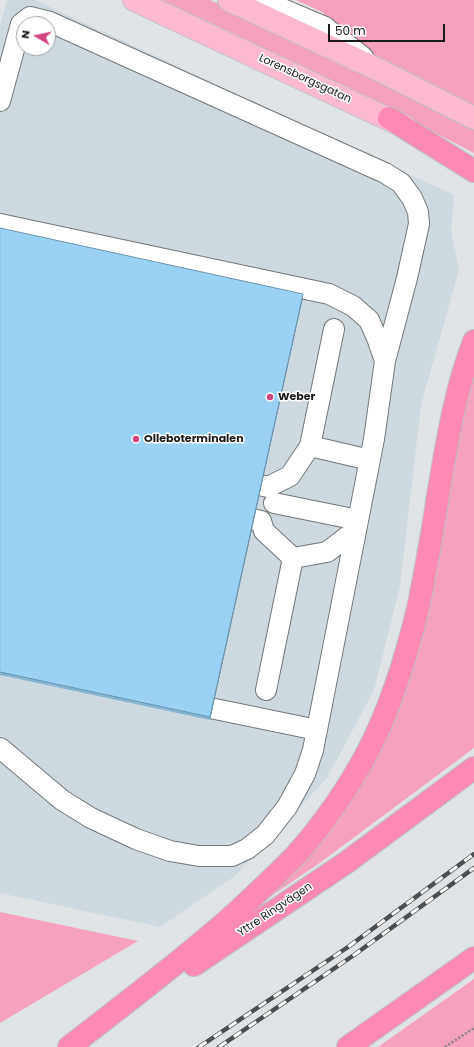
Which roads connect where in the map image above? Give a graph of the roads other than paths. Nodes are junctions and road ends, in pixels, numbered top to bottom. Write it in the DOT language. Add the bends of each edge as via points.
graph roads {
  1 [pos="134,0"];
  2 [pos="229,0"];
  3 [pos="251,0"];
  4 [pos="381,71"];
  5 [pos="0,101"];
  6 [pos="389,118"];
  7 [pos="474,118"];
  8 [pos="474,162"];
  9 [pos="474,171"];
  10 [pos="0,224"];
  11 [pos="334,329"];
  12 [pos="474,341"];
  13 [pos="385,361"];
  14 [pos="310,446"];
  15 [pos="370,460"];
  16 [pos="222,476"];
  17 [pos="274,504"];
  18 [pos="207,509"];
  19 [pos="357,525"];
  20 [pos="293,558"];
  21 [pos="266,690"];
  22 [pos="170,699"];
  23 [pos="317,730"];
  24 [pos="0,748"];
  25 [pos="474,768"];
  26 [pos="474,958"];
  27 [pos="70,1047"];
  28 [pos="73,1047"];
  29 [pos="348,1047"];
  1 -- 6 [label="main road, Lorensborgsgatan"];
  2 -- 4 [label="main road"];
  3 -- 4 [label="street" via="266,2 325,28"];
  4 -- 7 [label="main road"];
  5 -- 13 [label="street" via="20,24 30,17 50,22 385,173 401,183 412,198 418,212 419,224"];
  6 -- 8 [label="main road, Lorensborgsgatan"];
  6 -- 9 [label="highway"];
  10 -- 13 [label="street" via="329,294 353,306 369,320"];
  11 -- 14 [label="street"];
  12 -- 27 [label="highway" via="456,398 419,604 407,651 396,688 368,751 324,820 296,855 255,896 203,942"];
  13 -- 15 [label="street"];
  14 -- 15 [label="street"];
  14 -- 16 [label="street" via="290,476 268,487"];
  15 -- 19 [label="street"];
  17 -- 19 [label="street"];
  18 -- 20 [label="street" via="261,521 264,531"];
  19 -- 20 [label="street" via="327,552"];
  19 -- 23 [label="street"];
  20 -- 21 [label="street"];
  22 -- 23 [label="street"];
  23 -- 24 [label="street" via="305,774 287,807 265,835 248,850 232,856 199,856 170,851 136,839 91,818 62,800"];
  25 -- 28 [label="highway, Yttre Ringvägen" via="347,862"];
  26 -- 29 [label="highway"];
}
